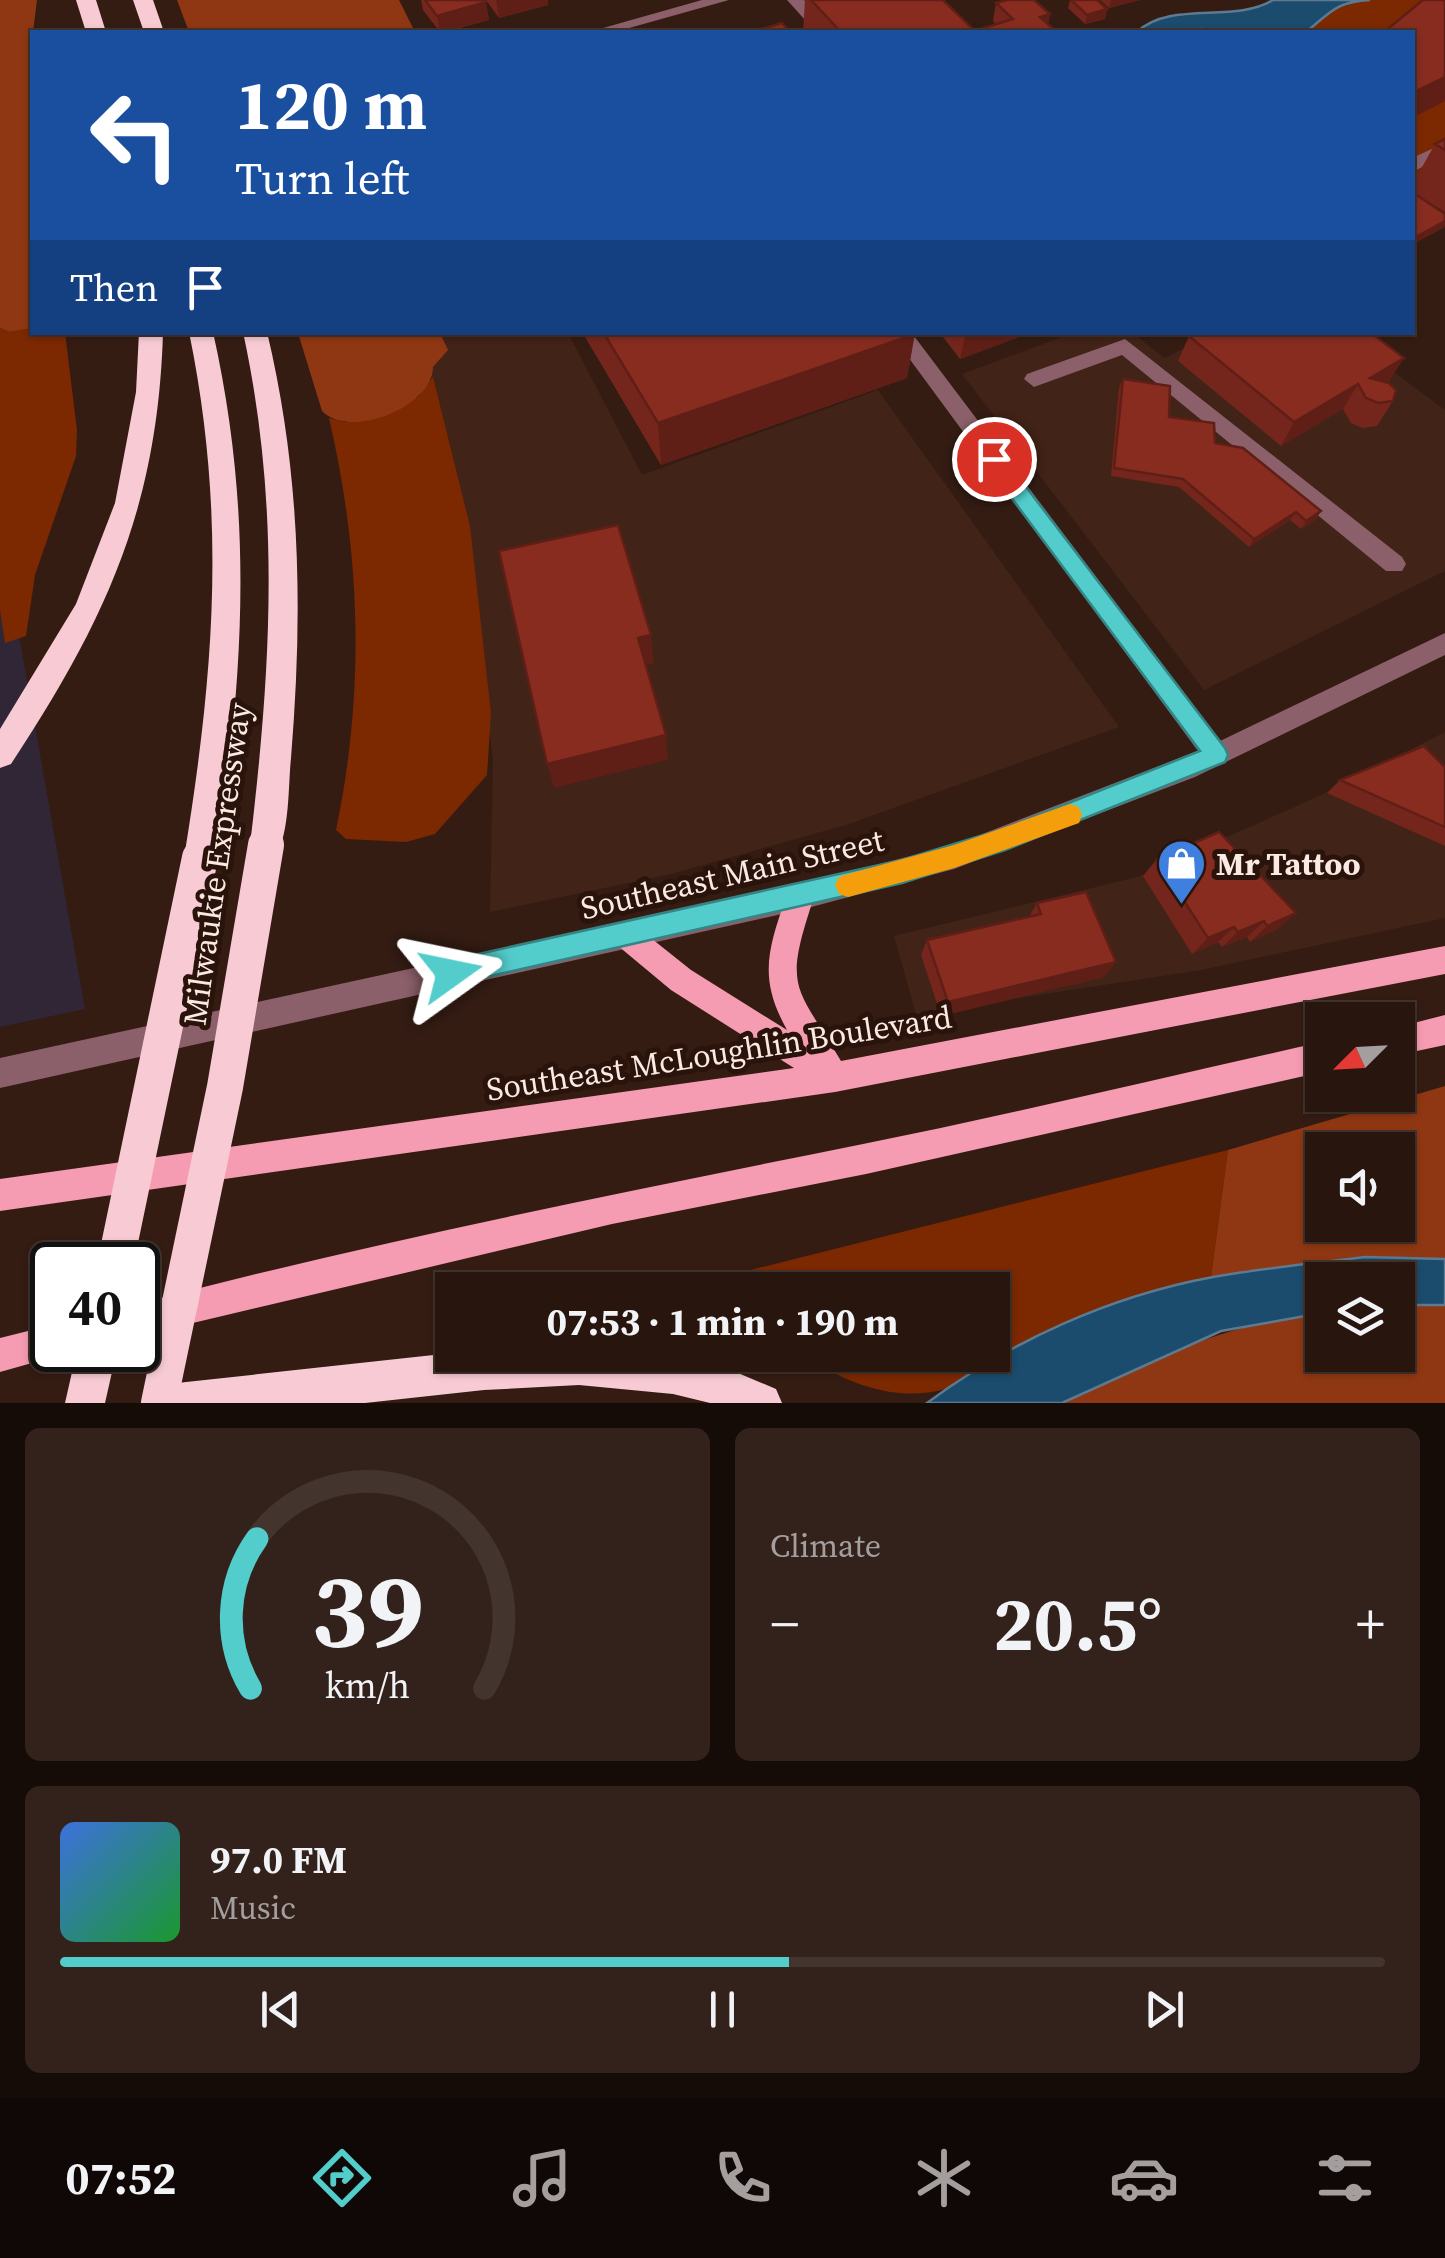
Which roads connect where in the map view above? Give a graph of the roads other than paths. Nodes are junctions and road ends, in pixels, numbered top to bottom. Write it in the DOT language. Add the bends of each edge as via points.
graph roads {
  1 [pos="86,0"];
  2 [pos="143,0"];
  3 [pos="721,0"];
  4 [pos="794,0"];
  5 [pos="852,0"];
  6 [pos="95,30"];
  7 [pos="153,30"];
  8 [pos="605,30"];
  9 [pos="1445,149"];
  10 [pos="1415,164"];
  11 [pos="151,335"];
  12 [pos="202,335"];
  13 [pos="256,335"];
  14 [pos="906,340"];
  15 [pos="1034,379"];
  16 [pos="1394,564"];
  17 [pos="1445,642"];
  18 [pos="0,754"];
  19 [pos="1216,755"];
  20 [pos="800,897"];
  21 [pos="627,936"];
  22 [pos="1445,960"];
  23 [pos="1445,1030"];
  24 [pos="1415,1037"];
  25 [pos="1305,1062"];
  26 [pos="0,1073"];
  27 [pos="835,1077"];
  28 [pos="0,1195"];
  29 [pos="121,1242"];
  30 [pos="160,1314"];
  31 [pos="30,1348"];
  32 [pos="0,1356"];
  33 [pos="92,1372"];
  34 [pos="85,1403"];
  35 [pos="159,1403"];
  36 [pos="177,1403"];
  37 [pos="762,1403"];
  1 -- 6 [label="highway"];
  2 -- 7 [label="highway"];
  3 -- 8 [label="street"];
  4 -- 5 [label="street" via="822,29 867,17"];
  9 -- 10 [label="street"];
  11 -- 18 [label="highway" via="139,472 119,542 88,614"];
  12 -- 29 [label="highway, Milwaukie Expressway, bridge" via="226,469 231,566 218,751"];
  13 -- 35 [label="highway, Milwaukie Expressway, bridge" via="278,439 288,556 285,645 266,845 226,1087"];
  14 -- 19 [label="street"];
  15 -- 16 [label="street" via="1125,346"];
  17 -- 19 [label="street, Southeast Main Street"];
  19 -- 20 [label="street, Southeast Main Street" via="988,845"];
  20 -- 21 [label="street, Southeast Main Street"];
  20 -- 27 [label="main road" via="780,954 780,982 788,1007"];
  21 -- 26 [label="street, Southeast Main Street"];
  21 -- 27 [label="main road" via="681,980"];
  22 -- 27 [label="main road, Southeast McLoughlin Boulevard"];
  23 -- 24 [label="main road"];
  25 -- 30 [label="main road" via="612,1208"];
  27 -- 28 [label="main road, Southeast McLoughlin Boulevard"];
  31 -- 32 [label="main road"];
  33 -- 34 [label="highway"];
  36 -- 37 [label="highway" via="511,1367 644,1370 706,1382"];
}
